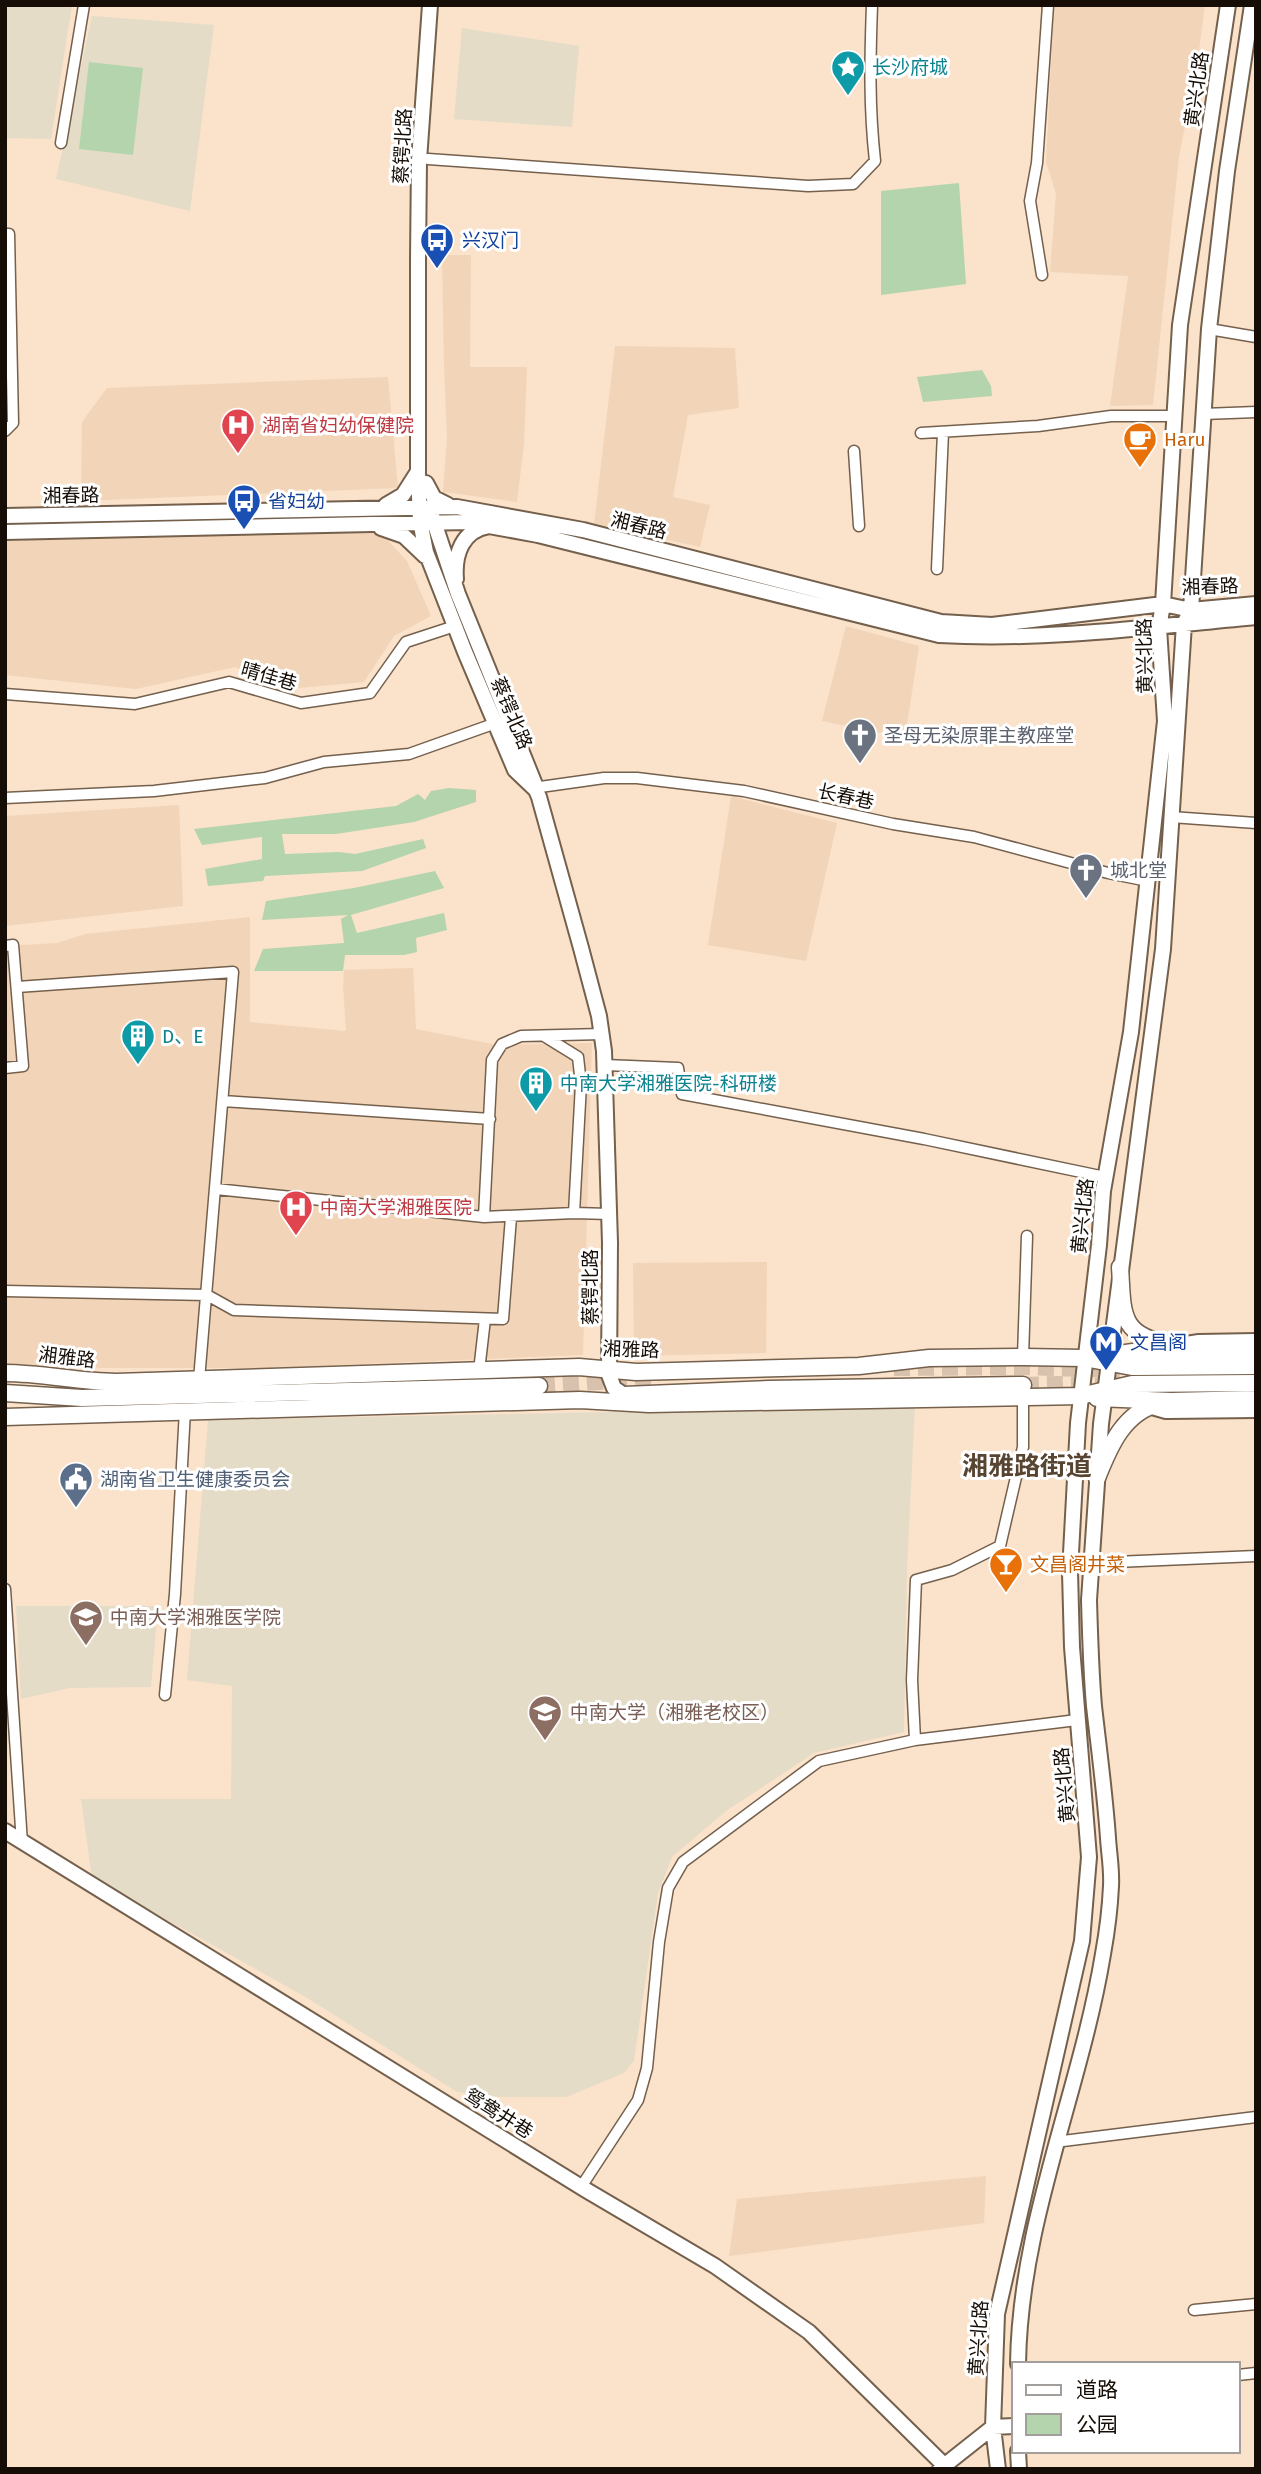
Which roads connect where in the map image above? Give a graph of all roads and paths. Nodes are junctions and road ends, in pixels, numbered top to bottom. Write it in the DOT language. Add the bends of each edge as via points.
graph roads {
  1 [pos="84,5"];
  2 [pos="430,5"];
  3 [pos="440,5"];
  4 [pos="872,5"];
  5 [pos="1048,5"];
  6 [pos="1228,5"];
  7 [pos="1252,5"];
  8 [pos="61,143"];
  9 [pos="428,159"];
  10 [pos="5,234"];
  11 [pos="1042,275"];
  12 [pos="1209,329"];
  13 [pos="1256,337"];
  14 [pos="1256,412"];
  15 [pos="1203,414"];
  16 [pos="1174,416"];
  17 [pos="5,431"];
  18 [pos="943,432"];
  19 [pos="922,433"];
  20 [pos="855,451"];
  21 [pos="422,478"];
  22 [pos="424,507"];
  23 [pos="457,507"];
  24 [pos="374,508"];
  25 [pos="5,516"];
  26 [pos="426,523"];
  27 [pos="359,524"];
  28 [pos="496,526"];
  29 [pos="859,526"];
  30 [pos="5,532"];
  31 [pos="429,560"];
  32 [pos="937,569"];
  33 [pos="458,594"];
  34 [pos="1163,604"];
  35 [pos="1256,604"];
  36 [pos="1191,610"];
  37 [pos="1256,617"];
  38 [pos="1184,624"];
  39 [pos="455,626"];
  40 [pos="1159,628"];
  41 [pos="5,694"];
  42 [pos="496,723"];
  43 [pos="535,787"];
  44 [pos="5,798"];
  45 [pos="1171,817"];
  46 [pos="1256,823"];
  47 [pos="1147,880"];
  48 [pos="5,946"];
  49 [pos="17,987"];
  50 [pos="602,1034"];
  51 [pos="544,1035"];
  52 [pos="606,1065"];
  53 [pos="5,1068"];
  54 [pos="223,1101"];
  55 [pos="490,1119"];
  56 [pos="1105,1177"];
  57 [pos="216,1189"];
  58 [pos="574,1213"];
  59 [pos="610,1214"];
  60 [pos="484,1217"];
  61 [pos="511,1217"];
  62 [pos="1027,1236"];
  63 [pos="1120,1267"];
  64 [pos="5,1291"];
  65 [pos="208,1295"];
  66 [pos="485,1319"];
  67 [pos="1256,1341"];
  68 [pos="1177,1345"];
  69 [pos="1133,1352"];
  70 [pos="1217,1352"];
  71 [pos="1256,1352"];
  72 [pos="1023,1357"];
  73 [pos="1084,1359"];
  74 [pos="1108,1359"];
  75 [pos="1256,1366"];
  76 [pos="608,1370"];
  77 [pos="479,1371"];
  78 [pos="5,1373"];
  79 [pos="199,1380"];
  80 [pos="1256,1383"];
  81 [pos="539,1386"];
  82 [pos="1023,1390"];
  83 [pos="5,1393"];
  84 [pos="1104,1394"];
  85 [pos="623,1395"];
  86 [pos="1080,1396"];
  87 [pos="1256,1399"];
  88 [pos="580,1400"];
  89 [pos="1126,1400"];
  90 [pos="1171,1401"];
  91 [pos="649,1404"];
  92 [pos="1150,1406"];
  93 [pos="185,1410"];
  94 [pos="1256,1410"];
  95 [pos="5,1417"];
  96 [pos="1097,1478"];
  97 [pos="1256,1556"];
  98 [pos="1092,1563"];
  99 [pos="5,1589"];
  100 [pos="165,1695"];
  101 [pos="1077,1720"];
  102 [pos="915,1740"];
  103 [pos="5,1831"];
  104 [pos="22,1843"];
  105 [pos="1256,2117"];
  106 [pos="1055,2142"];
  107 [pos="581,2186"];
  108 [pos="1256,2304"];
  109 [pos="1194,2310"];
  110 [pos="1018,2362"];
  111 [pos="1012,2426"];
  112 [pos="993,2427"];
  113 [pos="942,2467"];
  114 [pos="998,2469"];
  1 -- 8 [label="street"];
  2 -- 21 [label="main road, 蔡锷北路" via="419,160"];
  3 -- 9 [label="main road, 蔡锷北路"];
  4 -- 9 [label="street" via="869,63 875,162 853,184 807,186"];
  5 -- 11 [label="street" via="1030,201"];
  6 -- 16 [label="main road, 黄兴北路" via="1180,325"];
  7 -- 12 [label="main road, 黄兴北路"];
  9 -- 21 [label="main road, 蔡锷北路"];
  10 -- 17 [label="street" via="9,234 13,423"];
  12 -- 13 [label="street"];
  12 -- 15 [label="main road, 黄兴北路"];
  14 -- 15 [label="street"];
  15 -- 36 [label="main road, 黄兴北路"];
  16 -- 18 [label="street" via="1111,416"];
  16 -- 34 [label="main road, 黄兴北路"];
  18 -- 19 [label="street"];
  18 -- 32 [label="street"];
  20 -- 29 [label="street"];
  21 -- 22 [label="main road, 蔡锷北路"];
  21 -- 23 [label="main road" via="439,502"];
  21 -- 24 [label="main road" via="403,495"];
  22 -- 23 [label="main road, 湘春路"];
  22 -- 24 [label="main road, 湘春路"];
  22 -- 26 [label="main road, 蔡锷北路"];
  23 -- 34 [label="main road, 湘春路" via="583,530 941,622 992,625"];
  24 -- 25 [label="main road, 湘春路"];
  26 -- 27 [label="main road, 湘春路"];
  26 -- 28 [label="main road, 湘春路"];
  26 -- 31 [label="main road, 蔡锷北路"];
  26 -- 33 [label="main road, 蔡锷北路"];
  27 -- 30 [label="main road, 湘春路"];
  27 -- 31 [label="main road" via="395,532"];
  28 -- 33 [label="main road" via="475,531 462,544 456,561"];
  28 -- 40 [label="main road, 湘春路" via="939,635 992,638"];
  31 -- 39 [label="main road, 蔡锷北路"];
  33 -- 43 [label="main road, 蔡锷北路"];
  34 -- 36 [label="main road, 湘春路"];
  34 -- 40 [label="main road, 黄兴北路"];
  35 -- 36 [label="main road, 湘春路"];
  36 -- 38 [label="main road, 黄兴北路"];
  37 -- 38 [label="main road, 湘春路"];
  38 -- 40 [label="main road, 湘春路"];
  38 -- 45 [label="main road, 黄兴北路"];
  39 -- 41 [label="street, 晴佳巷" via="406,642 370,693 301,703 229,682 135,704"];
  39 -- 42 [label="main road, 蔡锷北路"];
  40 -- 47 [label="main road, 黄兴北路" via="1165,721"];
  42 -- 43 [label="main road, 蔡锷北路" via="515,770"];
  42 -- 44 [label="street" via="409,754 324,762 265,778 154,791"];
  43 -- 47 [label="street, 长春巷" via="637,778 744,791 893,824 974,836"];
  43 -- 50 [label="main road, 蔡锷北路"];
  45 -- 46 [label="street"];
  45 -- 63 [label="main road, 黄兴北路" via="1163,949"];
  47 -- 56 [label="main road, 黄兴北路" via="1130,1032"];
  48 -- 49 [label="street" via="13,945"];
  49 -- 53 [label="street" via="23,1066"];
  49 -- 54 [label="street" via="233,972"];
  50 -- 51 [label="street"];
  50 -- 52 [label="main road, 蔡锷北路"];
  51 -- 55 [label="street" via="521,1036 502,1044 492,1060"];
  51 -- 58 [label="street" via="578,1057 581,1084"];
  52 -- 56 [label="street" via="678,1068 682,1094"];
  52 -- 59 [label="main road, 蔡锷北路"];
  54 -- 55 [label="street"];
  54 -- 57 [label="street"];
  55 -- 60 [label="street"];
  56 -- 73 [label="main road, 黄兴北路"];
  57 -- 60 [label="street"];
  57 -- 65 [label="street"];
  58 -- 59 [label="street"];
  58 -- 61 [label="street"];
  59 -- 76 [label="main road, 蔡锷北路"];
  60 -- 61 [label="street"];
  61 -- 66 [label="street" via="503,1320"];
  62 -- 72 [label="street"];
  63 -- 68 [label="main road" via="1129,1324 1144,1338"];
  63 -- 74 [label="main road, 黄兴北路"];
  64 -- 65 [label="street"];
  65 -- 66 [label="street" via="234,1310"];
  65 -- 79 [label="street"];
  66 -- 77 [label="street"];
  67 -- 68 [label="main road"];
  68 -- 69 [label="main road"];
  68 -- 70 [label="main road"];
  69 -- 70 [label="main road"];
  69 -- 74 [label="main road"];
  70 -- 71 [label="main road"];
  72 -- 73 [label="main road, 湘雅路"];
  72 -- 76 [label="main road, 湘雅路" via="929,1358 859,1366"];
  73 -- 74 [label="main road, 湘雅路"];
  73 -- 86 [label="main road, 黄兴北路"];
  74 -- 75 [label="main road, 湘雅路" via="1132,1367"];
  74 -- 84 [label="main road, 黄兴北路"];
  76 -- 77 [label="main road, 湘雅路"];
  76 -- 85 [label="main road" via="610,1382"];
  77 -- 79 [label="main road, 湘雅路"];
  78 -- 79 [label="main road, 湘雅路" via="96,1382"];
  80 -- 84 [label="main road" via="1132,1384"];
  81 -- 83 [label="main road, 湘雅路" via="94,1398"];
  82 -- 85 [label="main road" via="755,1389"];
  82 -- 86 [label="main road"];
  82 -- 91 [label="main road"];
  82 -- 102 [label="street" via="1023,1447 1000,1546 952,1570 916,1580"];
  84 -- 86 [label="main road"];
  84 -- 89 [label="main road"];
  84 -- 96 [label="main road, 黄兴北路"];
  85 -- 88 [label="main road"];
  85 -- 91 [label="main road"];
  86 -- 101 [label="main road, 黄兴北路" via="1070,1561"];
  87 -- 90 [label="main road"];
  88 -- 91 [label="main road"];
  88 -- 93 [label="main road"];
  89 -- 90 [label="main road"];
  89 -- 92 [label="main road"];
  90 -- 92 [label="main road"];
  92 -- 94 [label="main road" via="1166,1411"];
  92 -- 96 [label="main road" via="1121,1429"];
  93 -- 95 [label="main road"];
  93 -- 100 [label="street"];
  96 -- 98 [label="main road, 黄兴北路"];
  97 -- 98 [label="street"];
  98 -- 106 [label="main road, 黄兴北路" via="1091,1658 1112,1884 1103,1955 1079,2067"];
  99 -- 104 [label="street"];
  101 -- 102 [label="street"];
  101 -- 112 [label="main road, 黄兴北路" via="1089,1857 1085,1922 1006,2264 997,2314"];
  102 -- 107 [label="street" via="819,1761 682,1861 668,1888 647,2068 638,2100"];
  103 -- 104 [label="main road, 鸳鸯井巷"];
  104 -- 107 [label="main road, 鸳鸯井巷"];
  105 -- 106 [label="street"];
  106 -- 110 [label="main road, 黄兴北路" via="1026,2275"];
  107 -- 113 [label="main road, 鸳鸯井巷" via="715,2266 809,2332"];
  108 -- 109 [label="street"];
  111 -- 112 [label="main road"];
  112 -- 113 [label="main road"];
  112 -- 114 [label="main road, 黄兴北路"];
}
